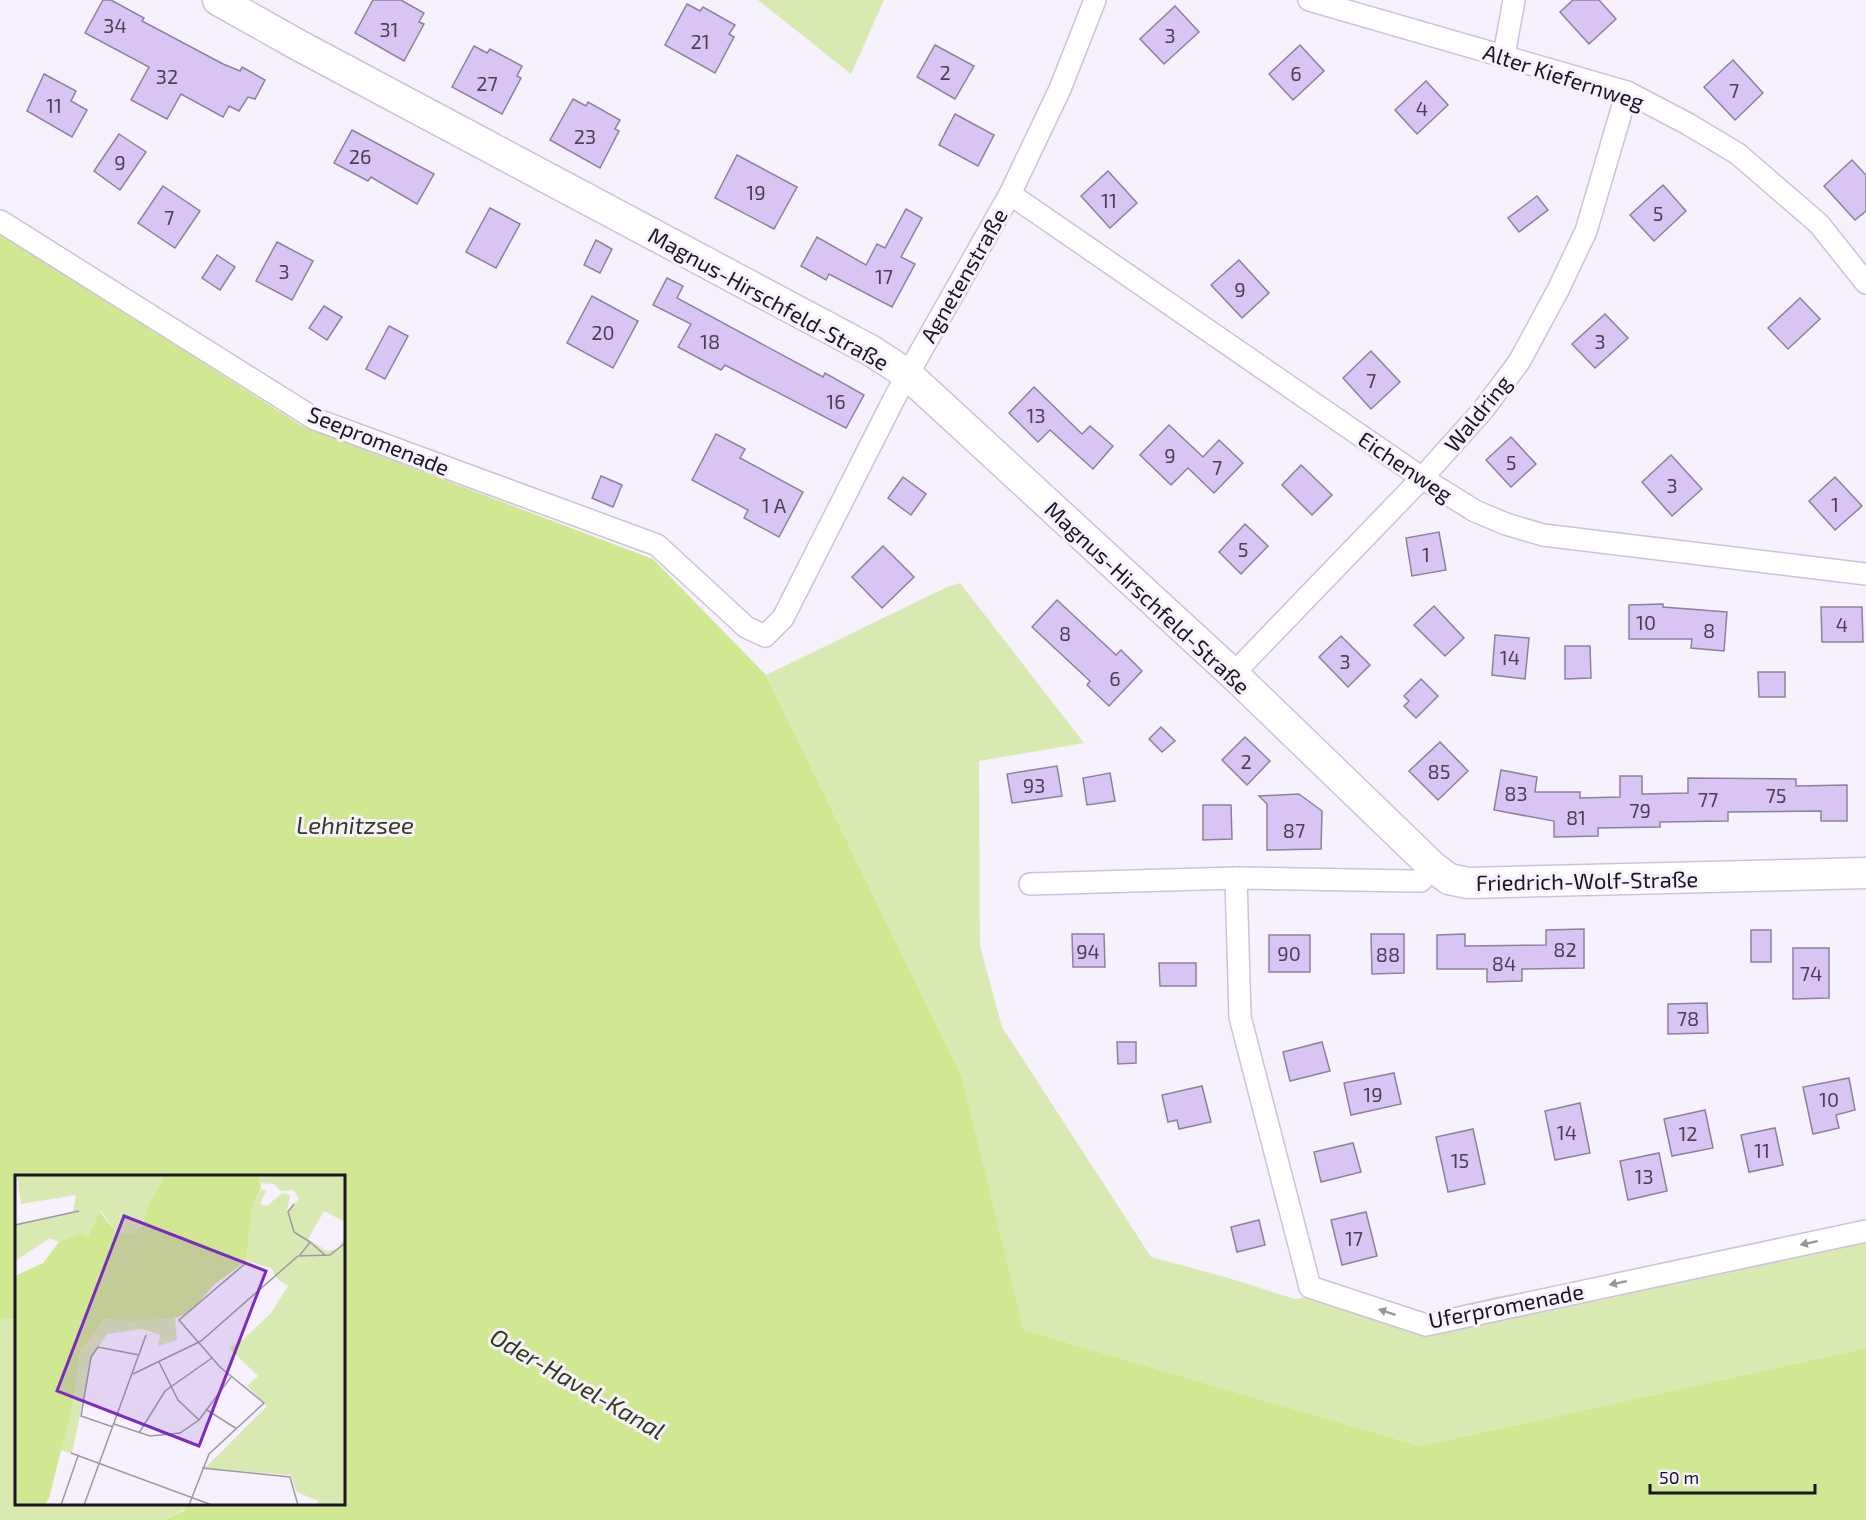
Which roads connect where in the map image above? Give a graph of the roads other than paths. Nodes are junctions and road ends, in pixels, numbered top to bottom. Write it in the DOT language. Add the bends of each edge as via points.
graph roads {
  1 [pos="218,0"];
  2 [pos="1095,0"];
  3 [pos="1308,0"];
  4 [pos="1514,0"];
  5 [pos="1504,56"];
  6 [pos="1627,92"];
  7 [pos="1010,194"];
  8 [pos="0,221"];
  9 [pos="1866,283"];
  10 [pos="907,374"];
  11 [pos="1422,478"];
  12 [pos="1866,574"];
  13 [pos="765,636"];
  14 [pos="1233,674"];
  15 [pos="1433,867"];
  16 [pos="1866,873"];
  17 [pos="1236,878"];
  18 [pos="1030,884"];
  19 [pos="1866,1231"];
  1 -- 10 [label="street, Magnus-Hirschfeld-Straße" via="870,350"];
  2 -- 7 [label="street, Agnetenstraße" via="1060,88"];
  3 -- 5 [label="street, Alter Kiefernweg"];
  4 -- 5 [label="street"];
  5 -- 6 [label="street, Alter Kiefernweg"];
  6 -- 9 [label="street, Alter Kiefernweg" via="1738,154 1819,224"];
  6 -- 11 [label="street, Waldring" via="1586,231 1558,290 1519,362 1483,410"];
  7 -- 10 [label="street, Agnetenstraße"];
  7 -- 11 [label="street, Eichenweg"];
  8 -- 13 [label="street, Seepromenade" via="315,419 657,545 746,627"];
  10 -- 13 [label="street, Agnetenstraße" via="783,618"];
  10 -- 14 [label="street, Magnus-Hirschfeld-Straße"];
  11 -- 12 [label="street, Eichenweg" via="1475,511 1543,535"];
  11 -- 14 [label="street, Waldring"];
  14 -- 15 [label="street, Magnus-Hirschfeld-Straße"];
  15 -- 16 [label="street, Friedrich-Wolf-Straße" via="1449,879 1468,883"];
  15 -- 17 [label="street" via="1421,881"];
  17 -- 18 [label="street"];
  19 -- 17 [label="street, Uferpromenade, one-way" via="1426,1325 1310,1287 1240,1017"];
}
